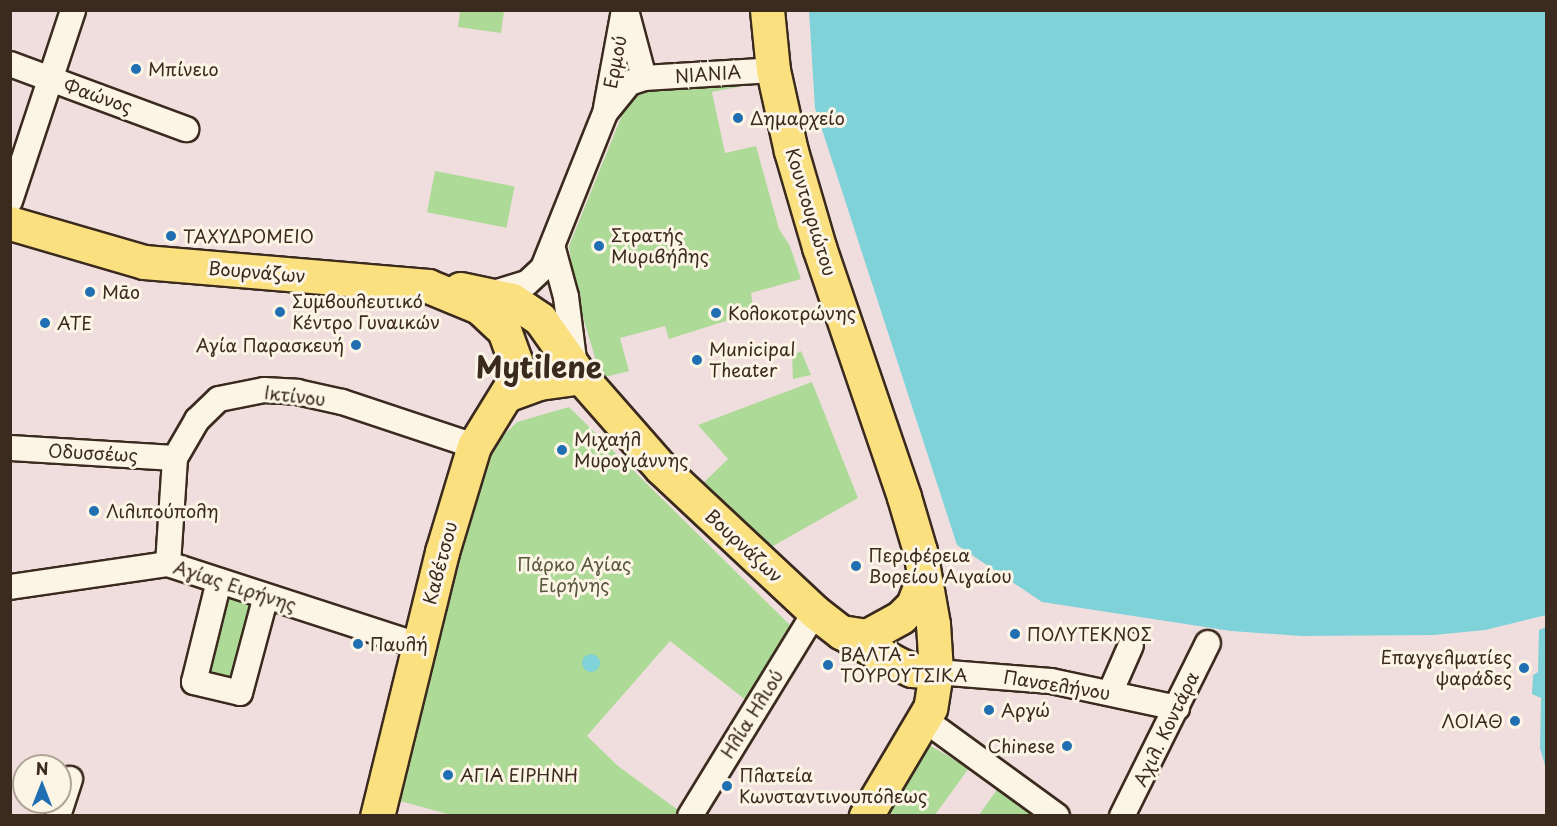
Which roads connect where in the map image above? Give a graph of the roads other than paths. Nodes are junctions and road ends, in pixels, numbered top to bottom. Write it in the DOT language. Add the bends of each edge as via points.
graph roads {
  1 [pos="73,10"];
  2 [pos="625,10"];
  3 [pos="767,10"];
  4 [pos="10,64"];
  5 [pos="772,70"];
  6 [pos="644,78"];
  7 [pos="50,79"];
  8 [pos="605,113"];
  9 [pos="186,129"];
  10 [pos="10,201"];
  11 [pos="10,223"];
  12 [pos="553,249"];
  13 [pos="496,308"];
  14 [pos="578,372"];
  15 [pos="506,395"];
  16 [pos="474,446"];
  17 [pos="10,448"];
  18 [pos="175,458"];
  19 [pos="168,564"];
  20 [pos="219,581"];
  21 [pos="922,582"];
  22 [pos="10,587"];
  23 [pos="266,596"];
  24 [pos="815,612"];
  25 [pos="841,632"];
  26 [pos="1208,643"];
  27 [pos="418,645"];
  28 [pos="1131,645"];
  29 [pos="936,672"];
  30 [pos="1110,693"];
  31 [pos="1177,708"];
  32 [pos="925,720"];
  33 [pos="386,813"];
  34 [pos="690,816"];
  35 [pos="866,816"];
  36 [pos="1058,816"];
  37 [pos="1122,816"];
  1 -- 7 [label="street"];
  2 -- 6 [label="street"];
  2 -- 8 [label="street, Ερμού"];
  3 -- 5 [label="main road, Κουντουριώτου"];
  4 -- 7 [label="street, Φαώνος"];
  5 -- 6 [label="street, NIANIA"];
  5 -- 21 [label="main road, Κουντουριώτου" via="819,247 920,551"];
  6 -- 8 [label="street" via="621,90"];
  7 -- 9 [label="street, Φαώνος"];
  7 -- 10 [label="street"];
  8 -- 12 [label="street"];
  11 -- 13 [label="main road, Βουρνάζων" via="144,262 428,286 479,307"];
  12 -- 13 [label="street" via="536,276 511,290"];
  12 -- 14 [label="street" via="566,297"];
  13 -- 14 [label="main road, Βουρνάζων" via="512,300 540,319"];
  13 -- 15 [label="main road, Καβέτσου" via="516,360 515,377"];
  14 -- 15 [label="main road"];
  14 -- 24 [label="main road, Βουρνάζων" via="661,468"];
  15 -- 16 [label="main road, Καβέτσου"];
  16 -- 18 [label="street, Ικτίνου" via="342,402 264,390 233,394 207,406"];
  16 -- 27 [label="main road, Καβέτσου"];
  17 -- 18 [label="street, Οδυσσέως"];
  18 -- 19 [label="street, Ικτίνου"];
  19 -- 20 [label="street, Αγίας Ειρήνης"];
  19 -- 22 [label="street, Αγίας Ειρήνης"];
  20 -- 23 [label="street, Αγίας Ειρήνης"];
  20 -- 23 [label="street" via="194,682 240,693"];
  21 -- 25 [label="main road" via="911,608 892,623 867,636"];
  21 -- 29 [label="main road, Κουντουριώτου" via="933,624"];
  23 -- 27 [label="street, Αγίας Ειρήνης"];
  24 -- 25 [label="main road, Βουρνάζων"];
  24 -- 34 [label="street, Ηλία Ηλιού"];
  25 -- 29 [label="main road, Βουρνάζων" via="912,670"];
  26 -- 31 [label="street, Αχιλ. Κοντάρα"];
  27 -- 33 [label="main road, Καβέτσου"];
  28 -- 30 [label="street"];
  29 -- 30 [label="street, Πανσελήνου" via="1051,681"];
  29 -- 32 [label="main road, Κουντουριώτου"];
  30 -- 31 [label="street, Πανσελήνου"];
  31 -- 37 [label="street, Αχιλ. Κοντάρα"];
  32 -- 35 [label="main road, Κουντουριώτου"];
  32 -- 36 [label="street"];
}
